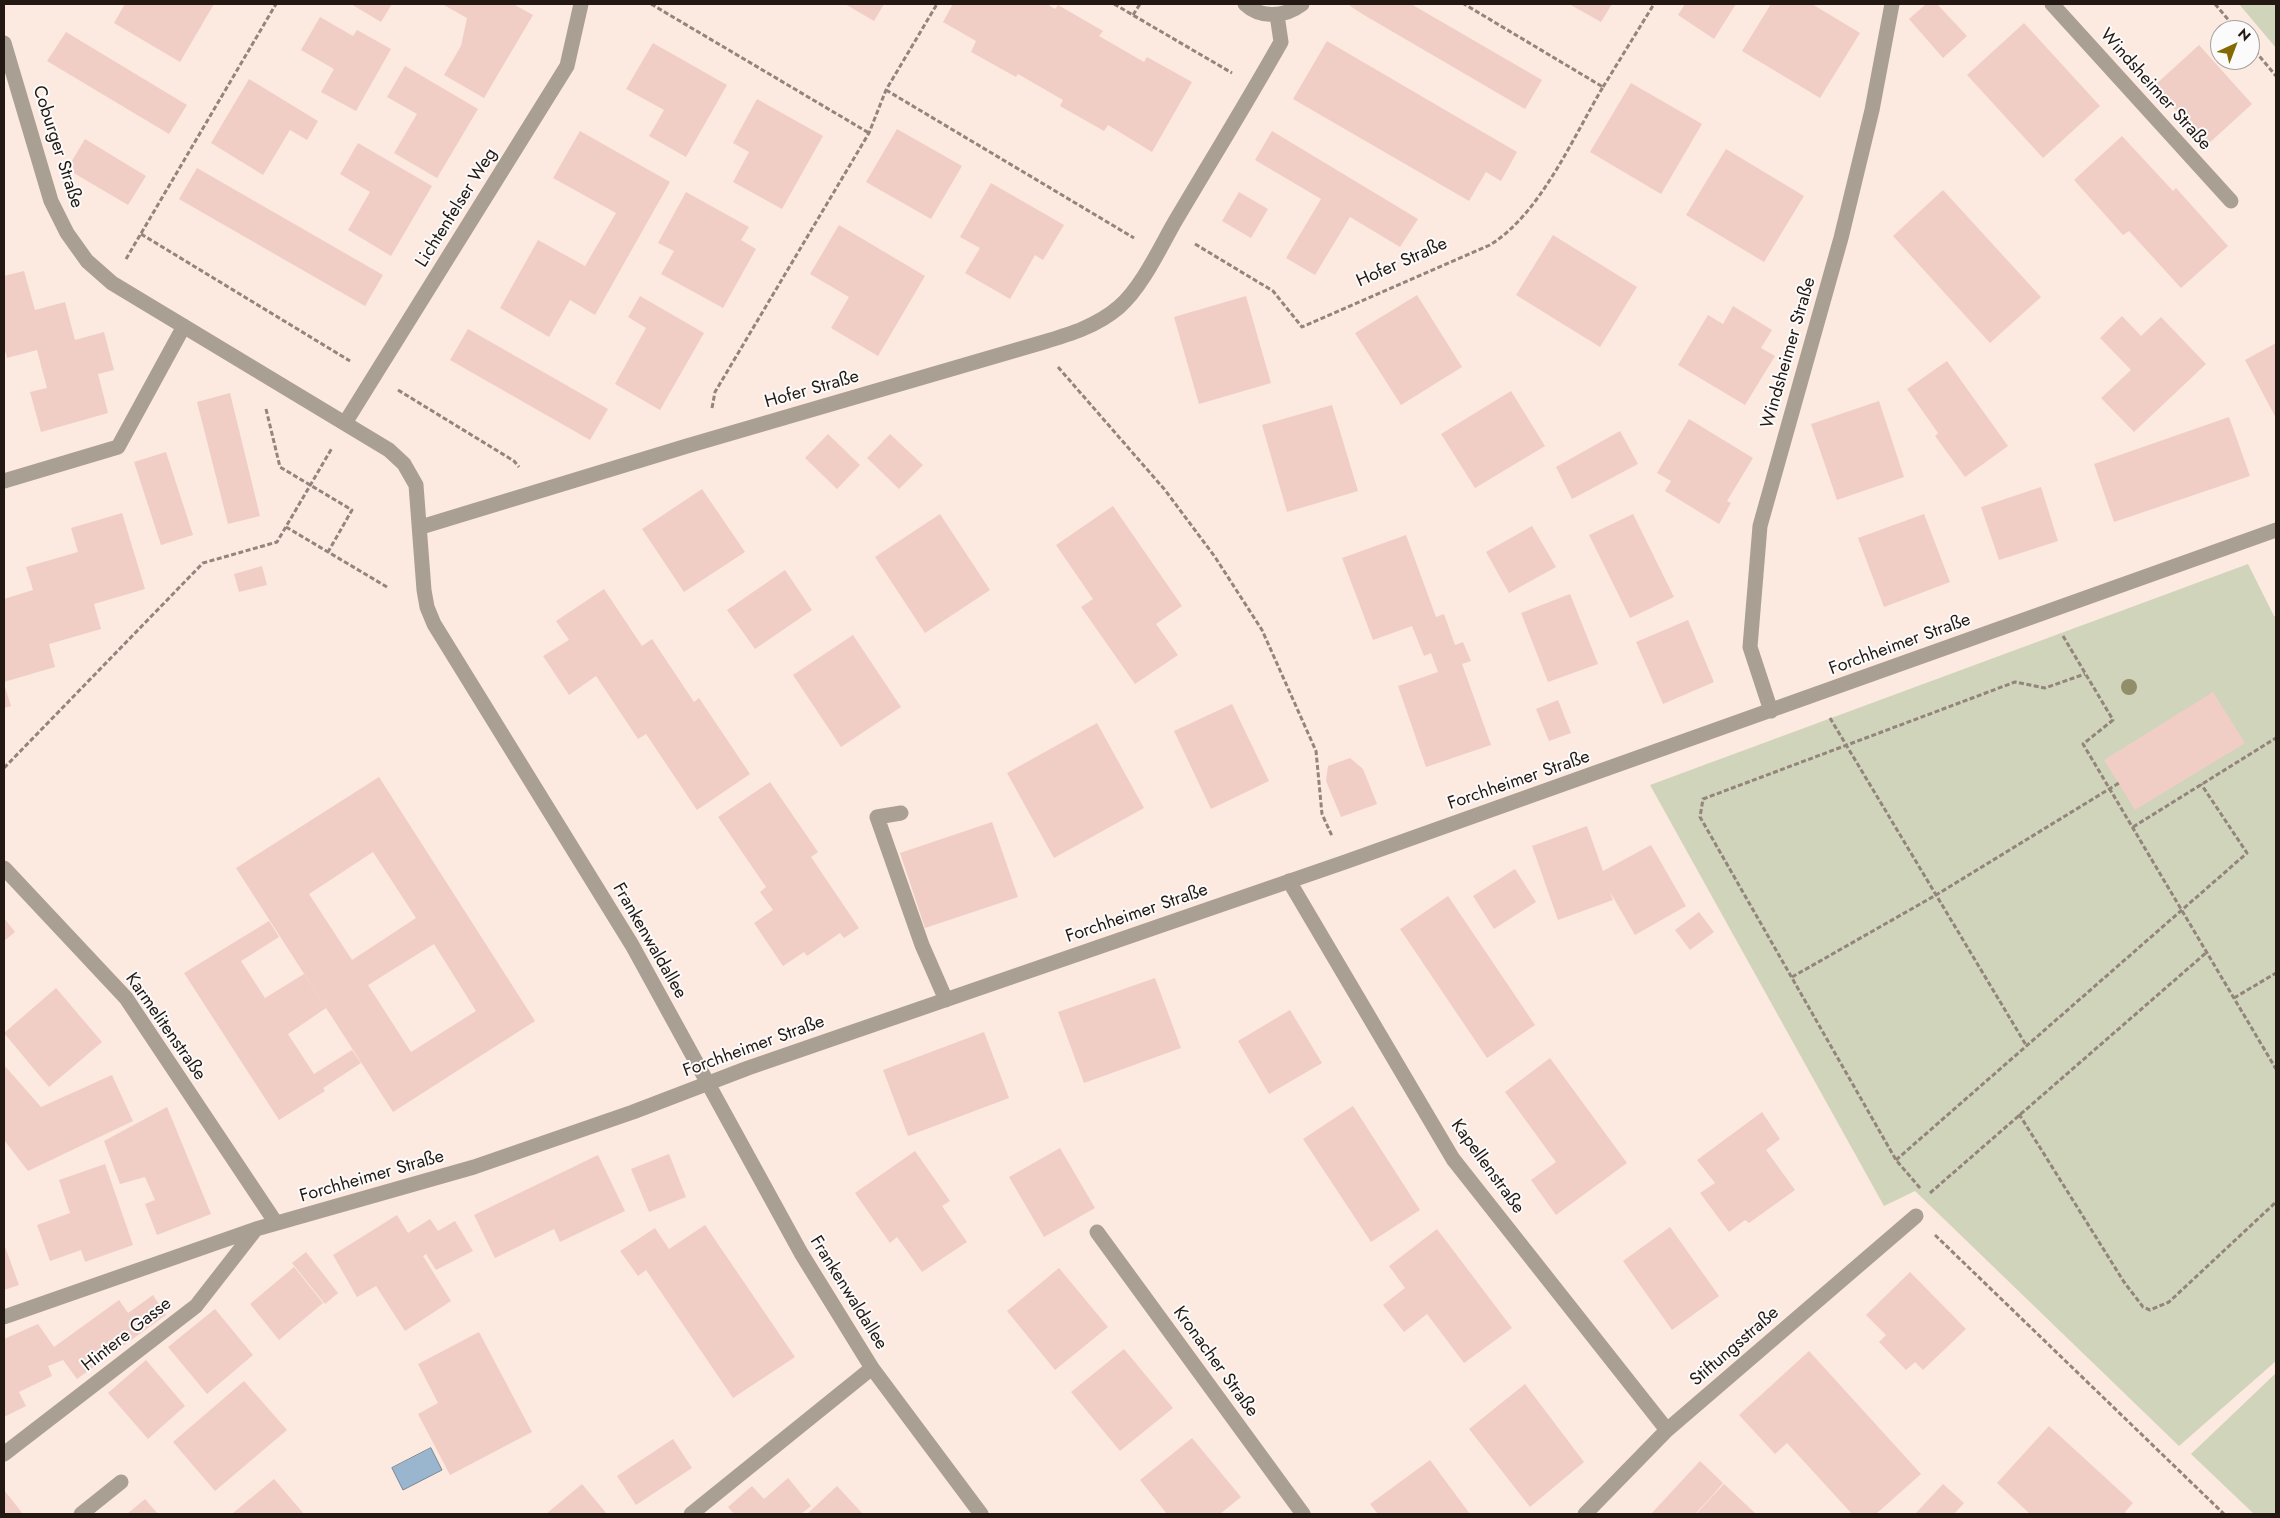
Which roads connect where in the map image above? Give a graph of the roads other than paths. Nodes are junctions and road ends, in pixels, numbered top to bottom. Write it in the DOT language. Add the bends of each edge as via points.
graph roads {
  1 [pos="581,4"];
  2 [pos="1245,4"];
  3 [pos="1302,4"];
  4 [pos="1892,4"];
  5 [pos="2052,4"];
  6 [pos="1277,15"];
  7 [pos="4,42"];
  8 [pos="2231,200"];
  9 [pos="184,326"];
  10 [pos="345,423"];
  11 [pos="4,481"];
  12 [pos="421,527"];
  13 [pos="2276,530"];
  14 [pos="1771,712"];
  15 [pos="901,813"];
  16 [pos="4,868"];
  17 [pos="1290,881"];
  18 [pos="946,1000"];
  19 [pos="708,1083"];
  20 [pos="1916,1216"];
  21 [pos="276,1223"];
  22 [pos="256,1229"];
  23 [pos="1097,1232"];
  24 [pos="4,1317"];
  25 [pos="872,1368"];
  26 [pos="1667,1430"];
  27 [pos="4,1454"];
  28 [pos="120,1482"];
  29 [pos="81,1514"];
  30 [pos="691,1514"];
  31 [pos="981,1514"];
  32 [pos="1303,1514"];
  33 [pos="1585,1514"];
  1 -- 10 [label="street, Lichtenfelser Weg" via="567,66"];
  2 -- 6 [label="street" via="1262,14"];
  3 -- 6 [label="street"];
  4 -- 14 [label="street, Windsheimer Straße" via="1872,110 1841,238 1760,526 1750,646"];
  5 -- 8 [label="street, Windsheimer Straße"];
  6 -- 12 [label="street, Hofer Straße" via="1281,42 1256,87 1131,293 1104,319 1038,344"];
  7 -- 9 [label="street, Coburger Straße" via="51,201 68,233 86,261 112,283"];
  9 -- 10 [label="street, Coburger Straße"];
  9 -- 11 [label="street" via="118,447"];
  10 -- 12 [label="street, Coburger Straße" via="390,450 404,464 416,485"];
  12 -- 19 [label="street, Frankenwaldallee" via="424,590 434,624 632,944"];
  13 -- 14 [label="street, Forchheimer Straße"];
  14 -- 17 [label="street, Forchheimer Straße"];
  15 -- 18 [label="street" via="877,818 922,945"];
  16 -- 21 [label="street, Karmelitenstraße" via="126,998"];
  17 -- 18 [label="street, Forchheimer Straße"];
  17 -- 26 [label="street, Kapellenstraße" via="1453,1159"];
  18 -- 19 [label="street, Forchheimer Straße"];
  19 -- 21 [label="street, Forchheimer Straße" via="474,1167"];
  19 -- 25 [label="street, Frankenwaldallee" via="801,1253"];
  20 -- 26 [label="street, Stiftungsstraße"];
  21 -- 22 [label="street, Forchheimer Straße"];
  22 -- 24 [label="street, Forchheimer Straße"];
  22 -- 27 [label="street, Hintere Gasse" via="196,1306"];
  23 -- 32 [label="street, Kronacher Straße"];
  25 -- 30 [label="street, Frankenwaldallee"];
  25 -- 31 [label="street, Frankenwaldallee"];
  26 -- 33 [label="street, Stiftungsstraße"];
  28 -- 29 [label="street"];
}
